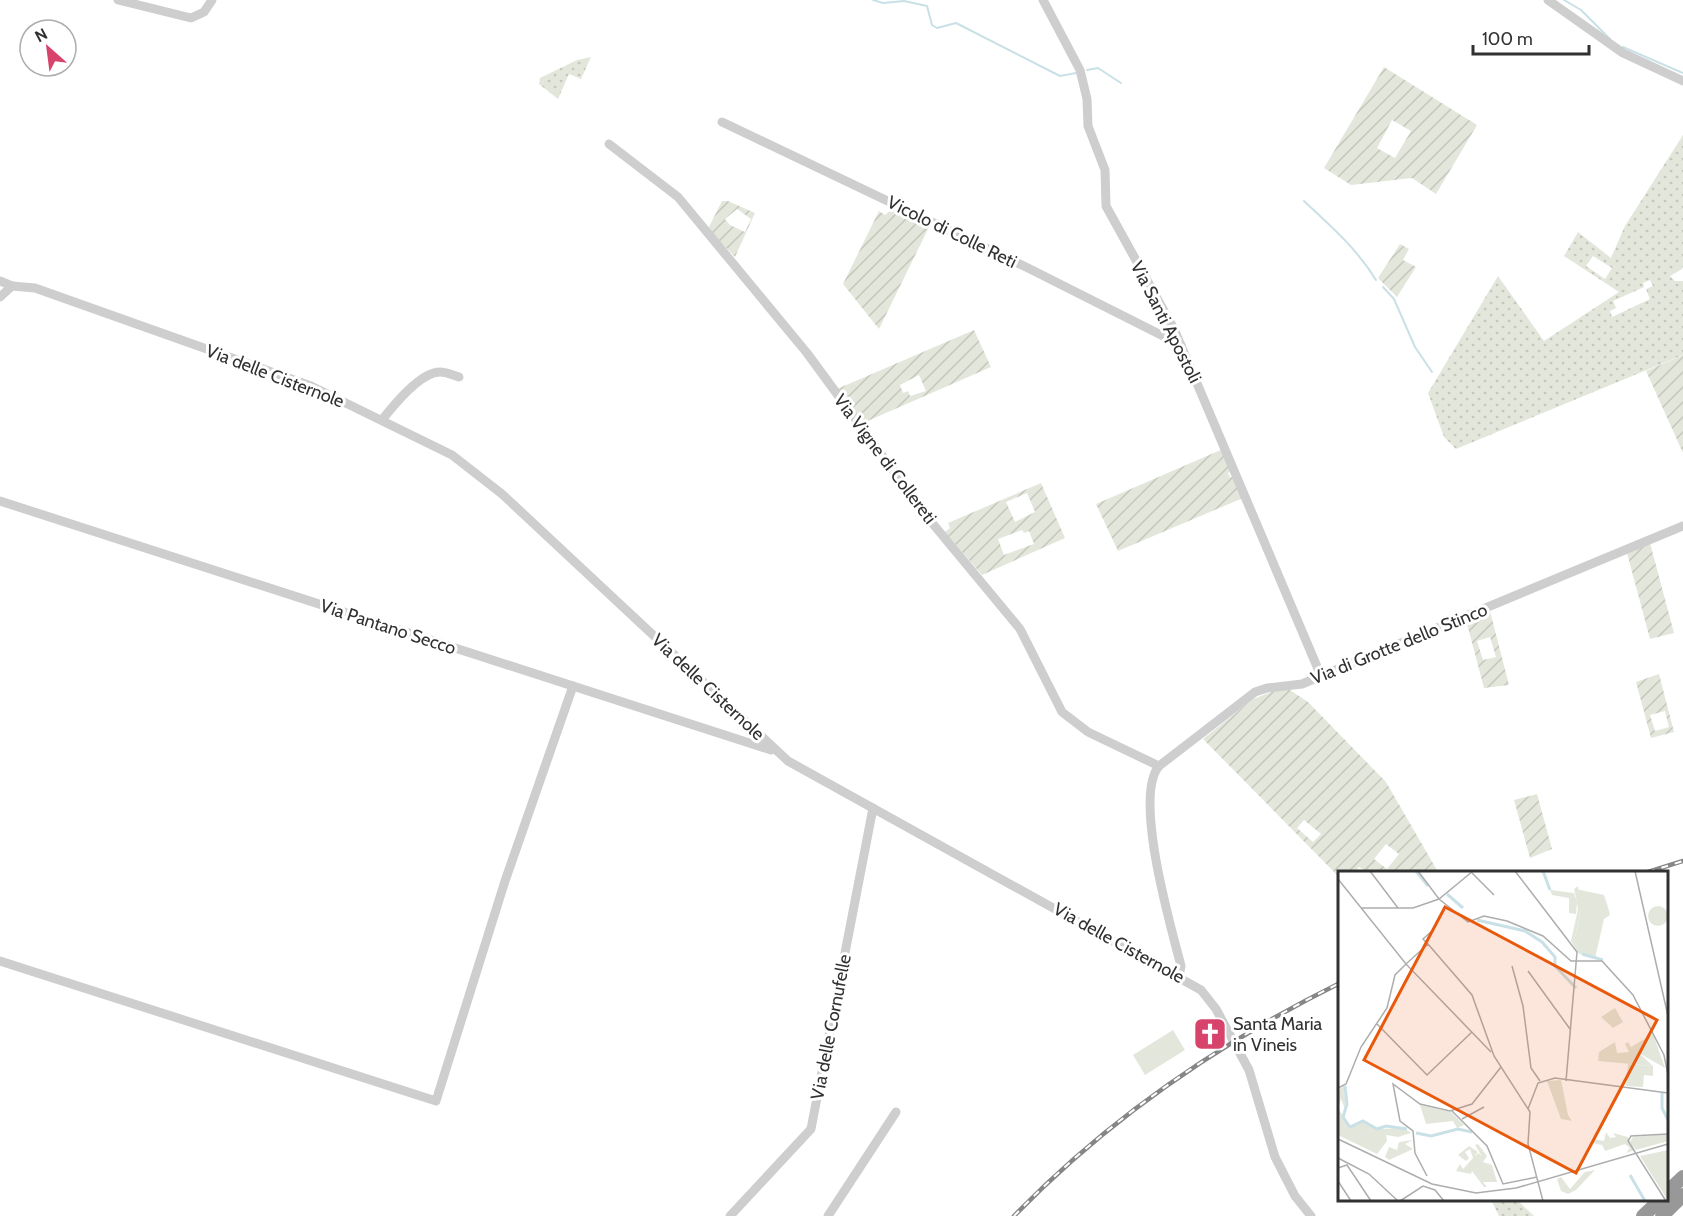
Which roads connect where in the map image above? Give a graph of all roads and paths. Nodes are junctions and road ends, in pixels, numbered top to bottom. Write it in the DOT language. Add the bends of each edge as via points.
graph roads {
  1 [pos="118,0"];
  2 [pos="212,0"];
  3 [pos="1042,0"];
  4 [pos="1548,0"];
  5 [pos="1683,81"];
  6 [pos="722,122"];
  7 [pos="609,144"];
  8 [pos="0,281"];
  9 [pos="12,286"];
  10 [pos="0,297"];
  11 [pos="1181,345"];
  12 [pos="459,377"];
  13 [pos="382,420"];
  14 [pos="0,501"];
  15 [pos="1683,526"];
  16 [pos="1321,676"];
  17 [pos="573,686"];
  18 [pos="776,751"];
  19 [pos="1160,766"];
  20 [pos="873,808"];
  21 [pos="0,961"];
  22 [pos="1179,976"];
  23 [pos="896,1112"];
  24 [pos="1683,1177"];
  25 [pos="1668,1191"];
  26 [pos="1683,1196"];
  27 [pos="1659,1201"];
  28 [pos="730,1216"];
  29 [pos="828,1216"];
  30 [pos="1311,1216"];
  31 [pos="1643,1216"];
  32 [pos="1662,1216"];
  1 -- 2 [label="street" via="189,18 199,16"];
  3 -- 11 [label="street, Via Santi Apostoli" via="1080,70 1088,126 1105,170 1106,206"];
  4 -- 5 [label="street" via="1623,53"];
  6 -- 11 [label="street, Vicolo di Colle Reti"];
  7 -- 19 [label="street, Via Vigne di Collereti" via="678,197 807,353 928,518 1020,629 1062,712 1088,732"];
  8 -- 9 [label="street, Via delle Cisternole"];
  9 -- 10 [label="street"];
  9 -- 13 [label="street, Via delle Cisternole" via="35,288 311,386"];
  11 -- 16 [label="street, Via Santi Apostoli"];
  12 -- 13 [label="street" via="440,372 432,375 409,390"];
  13 -- 18 [label="street, Via delle Cisternole" via="452,455 502,494"];
  14 -- 17 [label="street, Via Pantano Secco"];
  15 -- 16 [label="street, Via di Grotte dello Stinco"];
  16 -- 19 [label="street, Via di Grotte dello Stinco" via="1302,684 1255,692"];
  17 -- 18 [label="street, Via Pantano Secco"];
  17 -- 21 [label="street" via="505,881 436,1101"];
  18 -- 20 [label="street, Via delle Cisternole"];
  19 -- 22 [label="street" via="1153,782 1153,852 1181,966"];
  20 -- 22 [label="street, Via delle Cisternole"];
  20 -- 28 [label="street, Via delle Cornufelle" via="813,1123"];
  22 -- 30 [label="street, Via delle Cisternole" via="1201,990 1229,1032 1249,1070 1275,1156 1295,1196"];
  23 -- 29 [label="street"];
  24 -- 25 [label="highway"];
  26 -- 32 [label="highway"];
  27 -- 31 [label="highway"];
}
